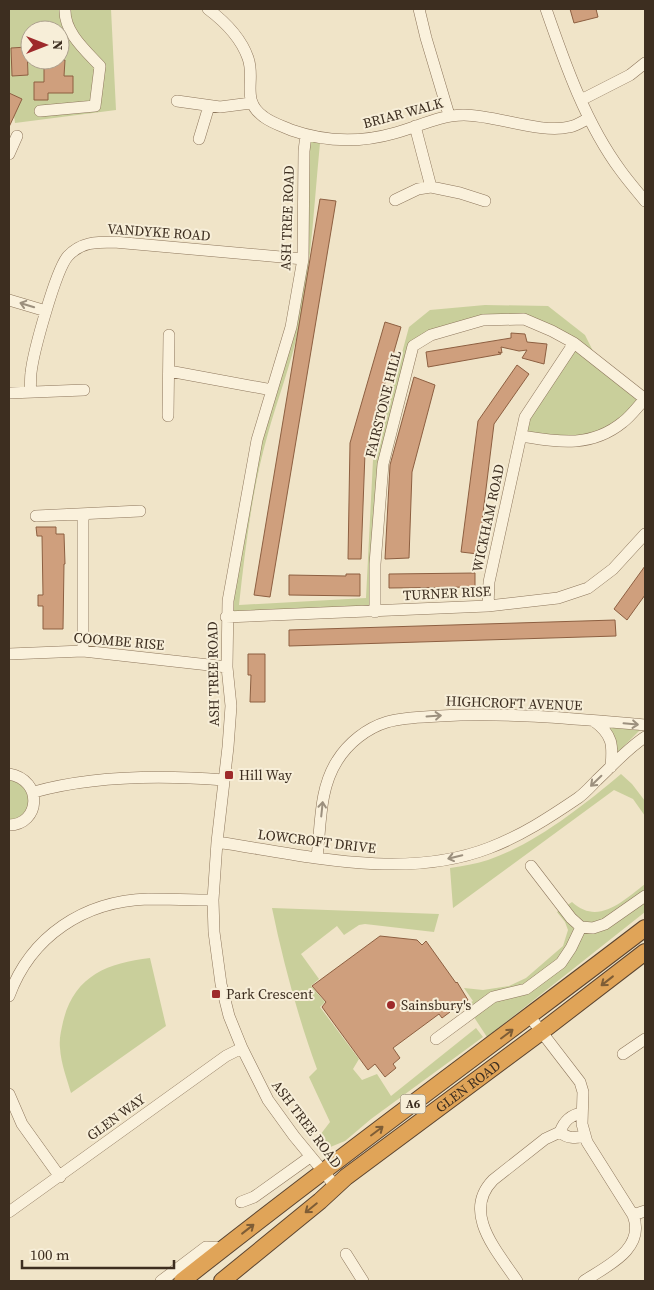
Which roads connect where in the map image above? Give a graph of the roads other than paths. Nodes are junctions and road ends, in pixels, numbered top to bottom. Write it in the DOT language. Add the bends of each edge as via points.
graph roads {
  1 [pos="66,9"];
  2 [pos="208,9"];
  3 [pos="419,9"];
  4 [pos="546,9"];
  5 [pos="645,63"];
  6 [pos="581,100"];
  7 [pos="177,101"];
  8 [pos="251,103"];
  9 [pos="209,106"];
  10 [pos="40,110"];
  11 [pos="449,115"];
  12 [pos="590,118"];
  13 [pos="415,126"];
  14 [pos="306,135"];
  15 [pos="17,136"];
  16 [pos="199,139"];
  17 [pos="9,154"];
  18 [pos="430,187"];
  19 [pos="395,200"];
  20 [pos="485,201"];
  21 [pos="645,201"];
  22 [pos="303,259"];
  23 [pos="9,300"];
  24 [pos="46,311"];
  25 [pos="169,335"];
  26 [pos="574,344"];
  27 [pos="169,371"];
  28 [pos="84,390"];
  29 [pos="272,390"];
  30 [pos="30,392"];
  31 [pos="9,393"];
  32 [pos="645,399"];
  33 [pos="168,416"];
  34 [pos="521,436"];
  35 [pos="140,511"];
  36 [pos="83,515"];
  37 [pos="36,516"];
  38 [pos="645,534"];
  39 [pos="488,606"];
  40 [pos="375,612"];
  41 [pos="226,617"];
  42 [pos="83,651"];
  43 [pos="9,654"];
  44 [pos="227,667"];
  45 [pos="594,721"];
  46 [pos="645,725"];
  47 [pos="645,737"];
  48 [pos="611,767"];
  49 [pos="9,774"];
  50 [pos="224,780"];
  51 [pos="34,792"];
  52 [pos="9,825"];
  53 [pos="216,842"];
  54 [pos="316,857"];
  55 [pos="531,866"];
  56 [pos="645,896"];
  57 [pos="213,900"];
  58 [pos="581,927"];
  59 [pos="645,928"];
  60 [pos="645,952"];
  61 [pos="9,996"];
  62 [pos="530,1017"];
  63 [pos="541,1032"];
  64 [pos="436,1039"];
  65 [pos="645,1039"];
  66 [pos="242,1048"];
  67 [pos="623,1054"];
  68 [pos="9,1094"];
  69 [pos="582,1113"];
  70 [pos="560,1132"];
  71 [pos="584,1136"];
  72 [pos="310,1157"];
  73 [pos="323,1171"];
  74 [pos="60,1177"];
  75 [pos="336,1188"];
  76 [pos="241,1202"];
  77 [pos="645,1211"];
  78 [pos="9,1212"];
  79 [pos="633,1215"];
  80 [pos="224,1248"];
  81 [pos="346,1254"];
  82 [pos="161,1281"];
  83 [pos="182,1281"];
  84 [pos="222,1281"];
  85 [pos="363,1281"];
  86 [pos="517,1281"];
  87 [pos="584,1281"];
  1 -- 10 [label="street" via="65,18 79,44 100,66 94,106"];
  2 -- 8 [label="street" via="231,30 248,59"];
  3 -- 11 [label="street"];
  4 -- 6 [label="street"];
  5 -- 6 [label="street" via="630,75"];
  6 -- 12 [label="street"];
  7 -- 9 [label="street"];
  8 -- 9 [label="street"];
  8 -- 14 [label="street, BRIAR WALK" via="264,118"];
  9 -- 16 [label="street"];
  11 -- 12 [label="street, BRIAR WALK" via="489,117 553,129 570,127"];
  11 -- 13 [label="street, BRIAR WALK"];
  12 -- 21 [label="street" via="621,171"];
  13 -- 14 [label="street, BRIAR WALK" via="360,140 332,140"];
  13 -- 18 [label="street"];
  14 -- 22 [label="street, ASH TREE ROAD"];
  15 -- 17 [label="street"];
  18 -- 19 [label="street"];
  18 -- 20 [label="street"];
  22 -- 24 [label="street, VANDYKE ROAD" via="114,242 89,243 67,257"];
  22 -- 29 [label="street, ASH TREE ROAD" via="291,327"];
  24 -- 23 [label="street, one-way"];
  24 -- 30 [label="street, VANDYKE ROAD" via="31,372"];
  25 -- 27 [label="street"];
  26 -- 32 [label="street, FAIRSTONE HILL"];
  26 -- 34 [label="street, WICKHAM ROAD" via="525,417"];
  26 -- 40 [label="street, FAIRSTONE HILL" via="524,319 483,320 431,335 413,346 383,464 375,564"];
  27 -- 29 [label="street"];
  27 -- 33 [label="street"];
  28 -- 30 [label="street"];
  29 -- 41 [label="street, ASH TREE ROAD" via="257,440"];
  30 -- 31 [label="street"];
  32 -- 34 [label="street" via="624,422 603,435 560,442"];
  34 -- 39 [label="street, WICKHAM ROAD" via="490,582"];
  35 -- 36 [label="street"];
  36 -- 37 [label="street"];
  36 -- 42 [label="street"];
  38 -- 39 [label="street, TURNER RISE" via="613,569 588,588 558,598"];
  39 -- 40 [label="street, TURNER RISE"];
  40 -- 41 [label="street, TURNER RISE"];
  41 -- 44 [label="street, ASH TREE ROAD"];
  42 -- 43 [label="street, COOMBE RISE"];
  42 -- 44 [label="street, COOMBE RISE"];
  44 -- 50 [label="street, ASH TREE ROAD" via="231,706"];
  45 -- 46 [label="street, HIGHCROFT AVENUE, one-way"];
  45 -- 48 [label="street, HIGHCROFT AVENUE" via="609,736 613,748"];
  54 -- 45 [label="street, HIGHCROFT AVENUE, one-way" via="323,798 330,772 347,748 372,728 404,718 467,714"];
  47 -- 48 [label="street, LOWCROFT DRIVE"];
  48 -- 54 [label="street, LOWCROFT DRIVE, one-way" via="580,796 510,839 488,848 446,859 407,863 373,864"];
  49 -- 51 [label="street" via="24,780"];
  50 -- 51 [label="street" via="141,777 100,780"];
  50 -- 53 [label="street, ASH TREE ROAD"];
  51 -- 52 [label="street" via="32,811 27,818"];
  53 -- 54 [label="street, LOWCROFT DRIVE"];
  53 -- 57 [label="street, ASH TREE ROAD"];
  55 -- 58 [label="street"];
  56 -- 58 [label="street" via="605,924"];
  57 -- 61 [label="street" via="147,899 106,906 76,917 52,932 36,949 16,978"];
  57 -- 66 [label="street, ASH TREE ROAD" via="221,984"];
  58 -- 64 [label="street" via="560,963 526,989 493,996"];
  59 -- 62 [label="highway, GLEN ROAD / A6"];
  60 -- 63 [label="highway, GLEN ROAD / A6, one-way"];
  62 -- 63 [label="street"];
  73 -- 62 [label="highway, GLEN ROAD / A6, one-way"];
  63 -- 69 [label="street" via="580,1082"];
  63 -- 75 [label="highway, GLEN ROAD / A6" via="346,1177"];
  65 -- 67 [label="street"];
  66 -- 72 [label="street, ASH TREE ROAD" via="268,1100"];
  66 -- 74 [label="street, GLEN WAY" via="219,1061"];
  68 -- 74 [label="street" via="22,1124"];
  69 -- 70 [label="street" via="568,1118"];
  69 -- 71 [label="street"];
  70 -- 71 [label="street" via="571,1138"];
  70 -- 86 [label="street" via="545,1139 493,1180 480,1204 482,1227"];
  71 -- 79 [label="street"];
  72 -- 73 [label="street, ASH TREE ROAD"];
  72 -- 76 [label="street" via="254,1197"];
  73 -- 75 [label="street, ASH TREE ROAD"];
  80 -- 73 [label="highway, GLEN ROAD / A6, one-way"];
  74 -- 78 [label="street, GLEN WAY"];
  75 -- 84 [label="highway, GLEN ROAD / A6, one-way"];
  77 -- 79 [label="street"];
  79 -- 87 [label="street" via="636,1232 630,1248"];
  80 -- 82 [label="street" via="206,1247"];
  80 -- 83 [label="highway, GLEN ROAD / A6"];
  81 -- 85 [label="street"];
}
